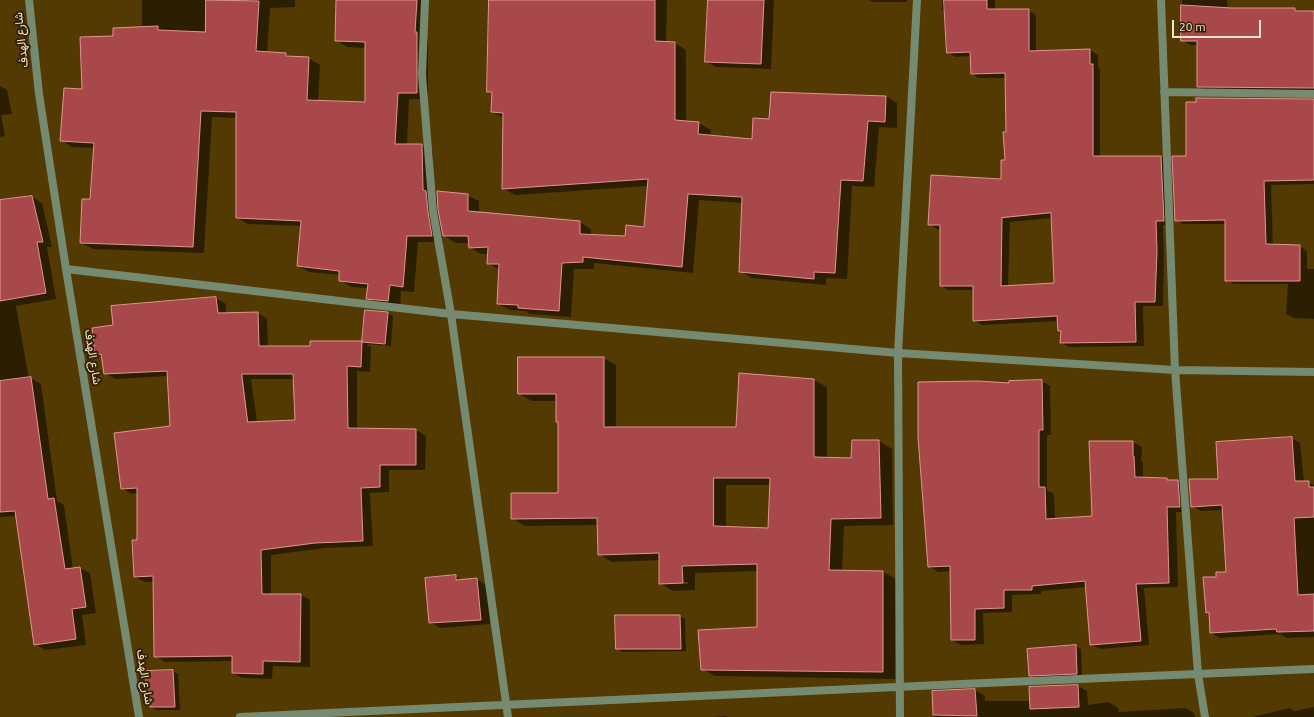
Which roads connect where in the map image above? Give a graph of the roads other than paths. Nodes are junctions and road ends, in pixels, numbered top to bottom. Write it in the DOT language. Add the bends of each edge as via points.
graph roads {
  1 [pos="29,0"];
  2 [pos="425,0"];
  3 [pos="917,0"];
  4 [pos="1161,0"];
  5 [pos="1164,92"];
  6 [pos="1314,94"];
  7 [pos="66,269"];
  8 [pos="450,314"];
  9 [pos="898,353"];
  10 [pos="1175,370"];
  11 [pos="1314,372"];
  12 [pos="1314,669"];
  13 [pos="1198,674"];
  14 [pos="899,687"];
  15 [pos="507,703"];
  16 [pos="139,717"];
  17 [pos="240,717"];
  18 [pos="508,717"];
  19 [pos="900,717"];
  20 [pos="1205,717"];
  1 -- 7 [label="street, شارع الهدف" via="39,94"];
  2 -- 8 [label="street" via="423,83 433,211"];
  3 -- 9 [label="street"];
  4 -- 5 [label="street"];
  5 -- 6 [label="street"];
  5 -- 10 [label="street"];
  7 -- 8 [label="street"];
  7 -- 16 [label="street, شارع الهدف"];
  8 -- 9 [label="street"];
  8 -- 15 [label="street"];
  9 -- 10 [label="street"];
  9 -- 14 [label="street"];
  10 -- 11 [label="street"];
  10 -- 13 [label="street"];
  12 -- 13 [label="street"];
  13 -- 14 [label="street"];
  13 -- 20 [label="street"];
  14 -- 15 [label="street"];
  14 -- 19 [label="street"];
  15 -- 17 [label="street"];
  15 -- 18 [label="street"];
}
